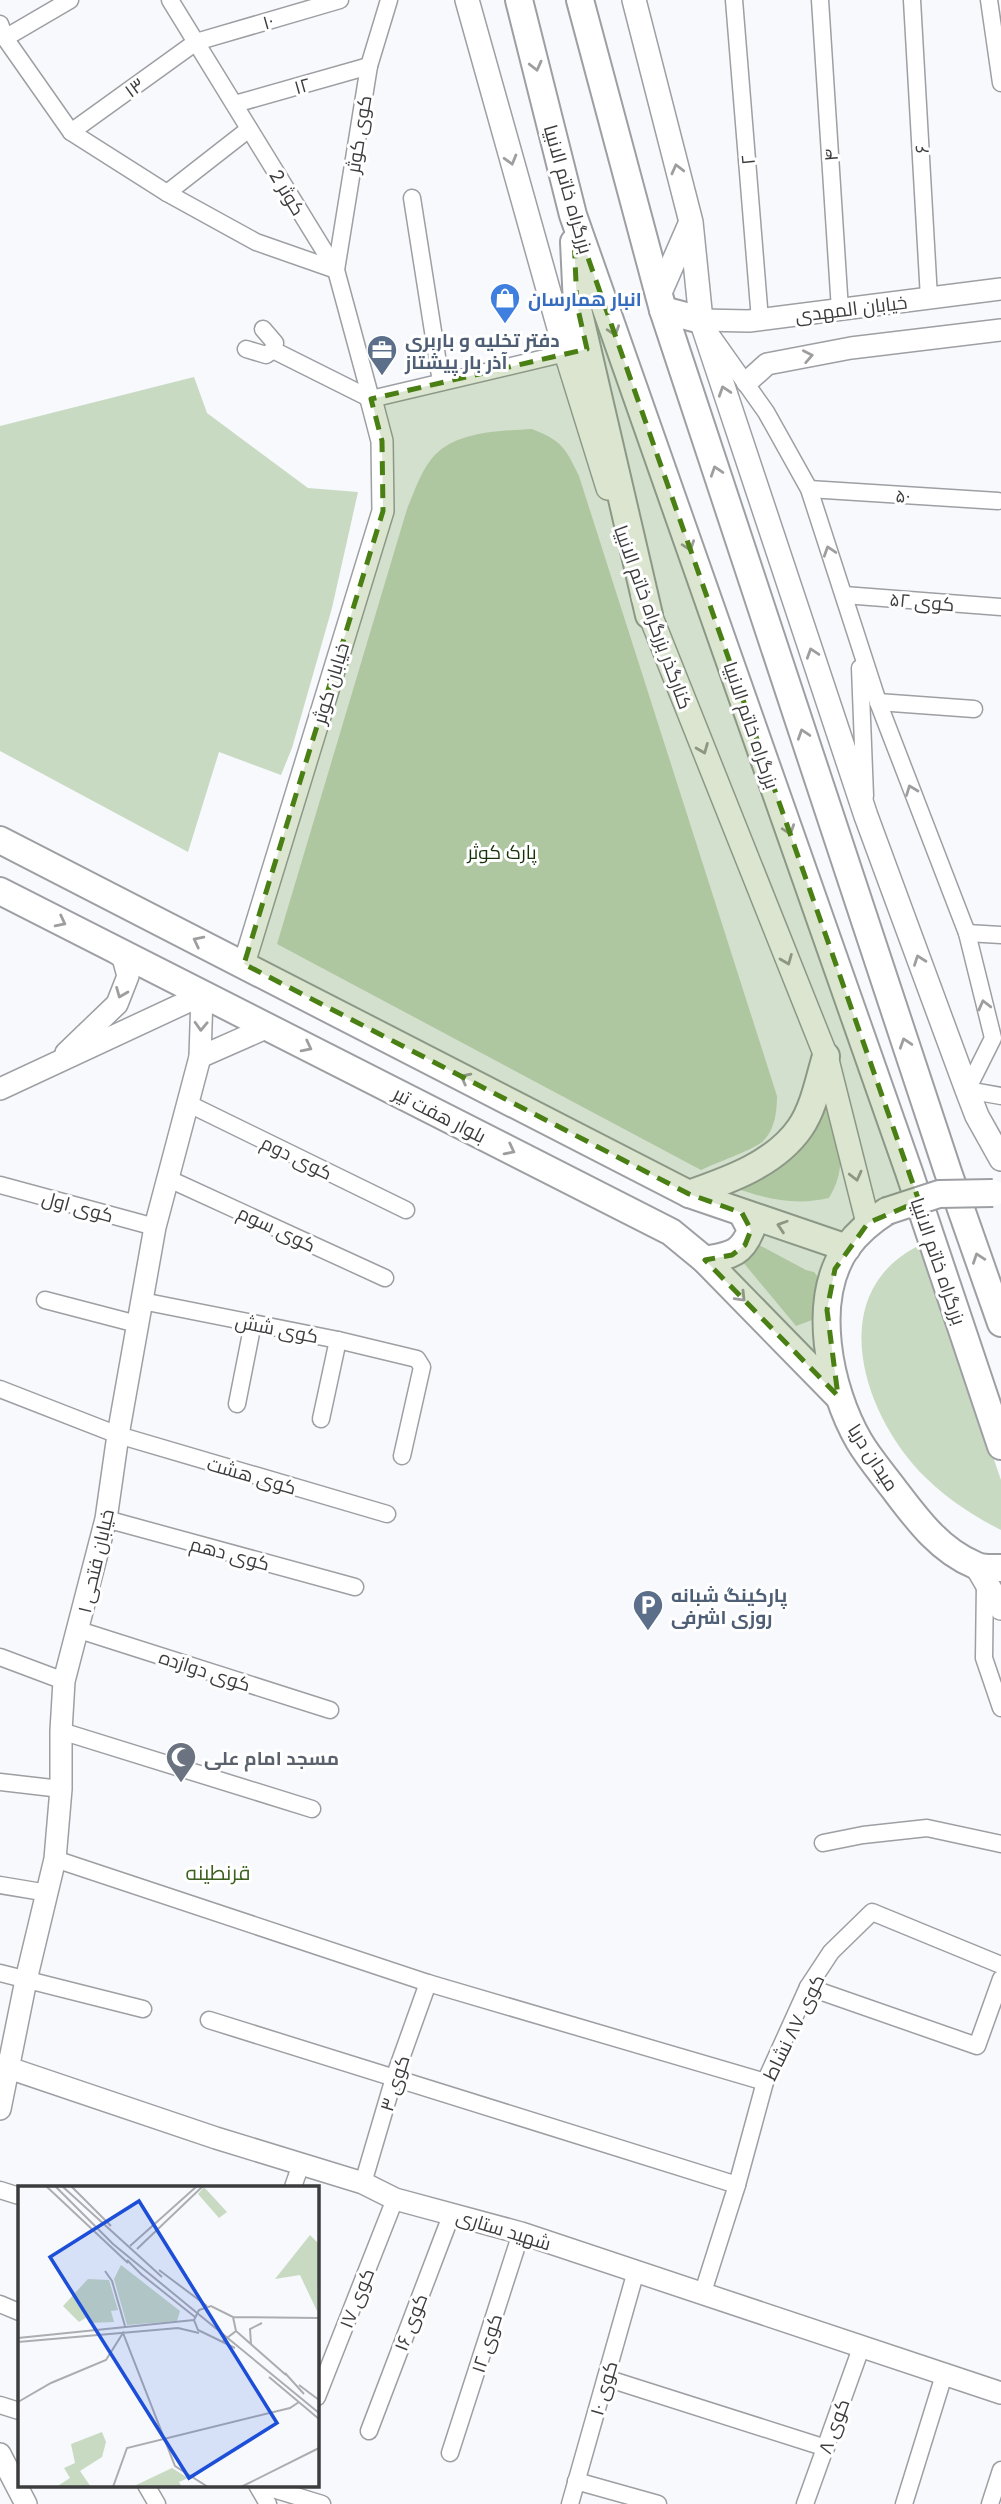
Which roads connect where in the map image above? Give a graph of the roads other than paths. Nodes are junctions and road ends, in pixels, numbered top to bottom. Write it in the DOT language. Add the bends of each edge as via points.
graph roads {
  1 [pos="70,0"];
  2 [pos="170,0"];
  3 [pos="340,0"];
  4 [pos="389,0"];
  5 [pos="467,0"];
  6 [pos="519,0"];
  7 [pos="580,0"];
  8 [pos="634,0"];
  9 [pos="734,0"];
  10 [pos="820,0"];
  11 [pos="912,0"];
  12 [pos="989,0"];
  13 [pos="3,31"];
  14 [pos="197,42"];
  15 [pos="369,66"];
  16 [pos="1001,83"];
  17 [pos="235,104"];
  18 [pos="249,129"];
  19 [pos="71,132"];
  20 [pos="167,193"];
  21 [pos="412,198"];
  22 [pos="573,215"];
  23 [pos="691,222"];
  24 [pos="336,270"];
  25 [pos="1001,289"];
  26 [pos="929,298"];
  27 [pos="661,302"];
  28 [pos="841,310"];
  29 [pos="701,320"];
  30 [pos="760,320"];
  31 [pos="263,329"];
  32 [pos="1001,330"];
  33 [pos="934,337"];
  34 [pos="246,349"];
  35 [pos="273,350"];
  36 [pos="566,354"];
  37 [pos="441,382"];
  38 [pos="747,382"];
  39 [pos="372,399"];
  40 [pos="808,489"];
  41 [pos="998,501"];
  42 [pos="844,595"];
  43 [pos="1001,607"];
  44 [pos="649,615"];
  45 [pos="860,646"];
  46 [pos="878,702"];
  47 [pos="974,709"];
  48 [pos="866,816"];
  49 [pos="2,845"];
  50 [pos="0,891"];
  51 [pos="967,933"];
  52 [pos="1001,935"];
  53 [pos="98,940"];
  54 [pos="244,964"];
  55 [pos="202,995"];
  56 [pos="268,1027"];
  57 [pos="826,1056"];
  58 [pos="200,1057"];
  59 [pos="51,1066"];
  60 [pos="0,1089"];
  61 [pos="967,1090"];
  62 [pos="1001,1096"];
  63 [pos="189,1104"];
  64 [pos="1001,1159"];
  65 [pos="169,1179"];
  66 [pos="0,1185"];
  67 [pos="689,1194"];
  68 [pos="997,1194"];
  69 [pos="406,1210"];
  70 [pos="742,1213"];
  71 [pos="877,1217"];
  72 [pos="155,1227"];
  73 [pos="847,1248"];
  74 [pos="705,1260"];
  75 [pos="385,1278"];
  76 [pos="45,1300"];
  77 [pos="142,1301"];
  78 [pos="1001,1323"];
  79 [pos="137,1324"];
  80 [pos="253,1324"];
  81 [pos="338,1340"];
  82 [pos="0,1389"];
  83 [pos="838,1396"];
  84 [pos="237,1404"];
  85 [pos="321,1419"];
  86 [pos="118,1435"];
  87 [pos="1001,1446"];
  88 [pos="402,1456"];
  89 [pos="387,1514"];
  90 [pos="106,1518"];
  91 [pos="987,1572"];
  92 [pos="355,1587"];
  93 [pos="1001,1608"];
  94 [pos="79,1630"];
  95 [pos="0,1657"];
  96 [pos="64,1681"];
  97 [pos="1001,1708"];
  98 [pos="330,1710"];
  99 [pos="61,1731"];
  100 [pos="0,1782"];
  101 [pos="61,1789"];
  102 [pos="313,1809"];
  103 [pos="823,1843"];
  104 [pos="1001,1844"];
  105 [pos="55,1859"];
  106 [pos="0,1885"];
  107 [pos="48,1893"];
  108 [pos="1001,1965"];
  109 [pos="0,1973"];
  110 [pos="1001,1979"];
  111 [pos="26,1980"];
  112 [pos="428,1983"];
  113 [pos="808,1987"];
  114 [pos="143,2009"];
  115 [pos="209,2020"];
  116 [pos="3,2066"];
  117 [pos="394,2078"];
  118 [pos="765,2082"];
  119 [pos="0,2109"];
  120 [pos="301,2164"];
  121 [pos="363,2183"];
  122 [pos="737,2185"];
  123 [pos="293,2186"];
  124 [pos="0,2190"];
  125 [pos="18,2196"];
  126 [pos="395,2199"];
  127 [pos="452,2213"];
  128 [pos="521,2233"];
  129 [pos="636,2271"];
  130 [pos="703,2292"];
  131 [pos="0,2305"];
  132 [pos="18,2312"];
  133 [pos="861,2348"];
  134 [pos="944,2375"];
  135 [pos="606,2378"];
  136 [pos="1001,2393"];
  137 [pos="318,2394"];
  138 [pos="0,2405"];
  139 [pos="18,2411"];
  140 [pos="369,2431"];
  141 [pos="825,2448"];
  142 [pos="450,2453"];
  143 [pos="0,2454"];
  144 [pos="1001,2470"];
  145 [pos="576,2481"];
  146 [pos="147,2486"];
  147 [pos="259,2486"];
  148 [pos="262,2486"];
  149 [pos="26,2504"];
  150 [pos="157,2504"];
  151 [pos="268,2504"];
  152 [pos="322,2504"];
  153 [pos="570,2504"];
  154 [pos="658,2504"];
  155 [pos="805,2504"];
  156 [pos="904,2504"];
  157 [pos="990,2504"];
  1 -- 13 [label="street"];
  2 -- 14 [label="street, کوثر 2"];
  3 -- 14 [label="street, ۱۰"];
  4 -- 15 [label="street, کوی کوثر"];
  5 -- 36 [label="main road, کنارگذر بزرگراه خاتم الانبیا, one-way"];
  6 -- 22 [label="main road, بزرگراه خاتم الانبیا, one-way"];
  7 -- 27 [label="main road, بزرگراه خاتم الانبیا"];
  23 -- 8 [label="main road, one-way"];
  9 -- 30 [label="street, ۲"];
  10 -- 28 [label="street, ۴"];
  11 -- 26 [label="street, ۶"];
  12 -- 16 [label="street"];
  13 -- 19 [label="street"];
  14 -- 17 [label="street, کوثر 2"];
  14 -- 19 [label="street, ۱۳"];
  15 -- 17 [label="street, ۱۲"];
  15 -- 24 [label="street, کوی کوثر"];
  17 -- 18 [label="street, کوثر 2"];
  18 -- 20 [label="street"];
  18 -- 24 [label="street, کوثر 2"];
  19 -- 20 [label="street"];
  20 -- 24 [label="street" via="256,242"];
  21 -- 37 [label="street"];
  22 -- 44 [label="main road" via="576,305"];
  22 -- 87 [label="main road, بزرگراه خاتم الانبیا, one-way"];
  23 -- 27 [label="main road"];
  23 -- 29 [label="main road"];
  24 -- 39 [label="street, کوثر 2"];
  25 -- 26 [label="street, خیابان المهدی"];
  26 -- 28 [label="street, خیابان المهدی"];
  26 -- 33 [label="street"];
  27 -- 29 [label="main road"];
  78 -- 27 [label="main road, بزرگراه خاتم الانبیا, one-way"];
  28 -- 30 [label="street, خیابان المهدی"];
  29 -- 30 [label="street, خیابان المهدی"];
  29 -- 38 [label="street"];
  48 -- 29 [label="main road, one-way"];
  31 -- 35 [label="street" via="275,343"];
  32 -- 33 [label="street, خیابان المهدی"];
  38 -- 33 [label="street, خیابان المهدی, one-way" via="767,364"];
  34 -- 35 [label="street" via="266,355"];
  35 -- 39 [label="street"];
  36 -- 37 [label="street"];
  36 -- 44 [label="main road, کنارگذر بزرگراه خاتم الانبیا"];
  37 -- 39 [label="street"];
  38 -- 40 [label="street"];
  39 -- 54 [label="street, خیابان کوثر" via="382,442 383,511"];
  40 -- 41 [label="street, ۵۰"];
  42 -- 40 [label="street, one-way"];
  42 -- 43 [label="street, کوی ۵۲"];
  42 -- 45 [label="street"];
  44 -- 57 [label="main road, کنارگذر بزرگراه خاتم الانبیا, one-way"];
  45 -- 46 [label="street"];
  45 -- 48 [label="street"];
  46 -- 47 [label="street"];
  51 -- 46 [label="street, one-way"];
  61 -- 48 [label="main road, one-way"];
  54 -- 49 [label="main road, one-way"];
  50 -- 53 [label="main road, بلوار هفت تیر, one-way"];
  51 -- 52 [label="street"];
  61 -- 51 [label="street, one-way" via="993,1038"];
  53 -- 55 [label="main road, بلوار هفت تیر"];
  53 -- 59 [label="street, one-way" via="123,958 128,976 117,1004"];
  67 -- 54 [label="main road, one-way"];
  55 -- 56 [label="main road, بلوار هفت تیر"];
  55 -- 58 [label="street, خیابان فتحی ۱, one-way"];
  55 -- 59 [label="street"];
  56 -- 58 [label="street"];
  56 -- 74 [label="main road, بلوار هفت تیر, one-way" via="671,1232"];
  57 -- 67 [label="main road" via="801,1127 782,1148 728,1180"];
  57 -- 71 [label="main road, کنارگذر بزرگراه خاتم الانبیا, one-way"];
  58 -- 63 [label="street, خیابان فتحی ۱"];
  59 -- 60 [label="street"];
  61 -- 62 [label="street"];
  61 -- 64 [label="main road"];
  63 -- 65 [label="street, خیابان فتحی ۱"];
  63 -- 69 [label="street, کوی دوم"];
  65 -- 72 [label="street, خیابان فتحی ۱"];
  65 -- 75 [label="street, کوی سوم"];
  66 -- 72 [label="street, کوی اول"];
  67 -- 70 [label="main road"];
  68 -- 71 [label="main road, bridge" via="939,1194"];
  73 -- 70 [label="main road, one-way"];
  70 -- 74 [label="main road" via="751,1230 745,1244 732,1255"];
  71 -- 73 [label="main road, میدان دریا"];
  72 -- 77 [label="street, خیابان فتحی ۱"];
  73 -- 83 [label="main road, میدان دریا" via="835,1269 827,1310"];
  74 -- 83 [label="main road, بلوار هفت تیر, one-way"];
  76 -- 79 [label="street"];
  77 -- 79 [label="street, خیابان فتحی ۱"];
  77 -- 80 [label="street, کوی شش"];
  79 -- 86 [label="street, خیابان فتحی ۱"];
  80 -- 81 [label="street, کوی شش"];
  80 -- 84 [label="street"];
  81 -- 85 [label="street"];
  81 -- 88 [label="street, کوی شش" via="421,1362"];
  82 -- 86 [label="street, کوی هشت"];
  83 -- 91 [label="main road, میدان دریا" via="859,1442 923,1528 951,1552"];
  86 -- 89 [label="street, کوی هشت"];
  86 -- 90 [label="street, خیابان فتحی ۱"];
  90 -- 92 [label="street, کوی دهم"];
  90 -- 94 [label="street, خیابان فتحی ۱"];
  91 -- 93 [label="main road"];
  91 -- 97 [label="street" via="984,1658"];
  94 -- 96 [label="street, خیابان فتحی ۱"];
  94 -- 98 [label="street, کوی دوازده"];
  95 -- 96 [label="street"];
  96 -- 99 [label="street, خیابان فتحی ۱"];
  99 -- 101 [label="street, خیابان فتحی ۱"];
  99 -- 102 [label="street"];
  100 -- 101 [label="street"];
  101 -- 105 [label="street, خیابان فتحی ۱"];
  103 -- 104 [label="street" via="927,1828"];
  105 -- 107 [label="street, خیابان فتحی ۱"];
  105 -- 112 [label="street"];
  106 -- 107 [label="street"];
  107 -- 111 [label="street, خیابان فتحی ۱"];
  108 -- 113 [label="street, کوی ۸۷ نشاط" via="872,1912 831,1952"];
  109 -- 111 [label="street"];
  110 -- 113 [label="street" via="977,2046"];
  111 -- 114 [label="street"];
  111 -- 116 [label="street, خیابان فتحی ۱"];
  112 -- 117 [label="street, کوی ۳"];
  112 -- 118 [label="street"];
  113 -- 118 [label="street, کوی ۸۷ نشاط"];
  115 -- 117 [label="street"];
  116 -- 119 [label="street, خیابان فتحی ۱"];
  116 -- 120 [label="street, شهید ستاری"];
  117 -- 121 [label="street, کوی ۳"];
  117 -- 122 [label="street"];
  118 -- 122 [label="street, کوی ۸۷ نشاط"];
  120 -- 121 [label="street, شهید ستاری"];
  120 -- 123 [label="street"];
  121 -- 126 [label="street, شهید ستاری"];
  122 -- 130 [label="street, کوی ۸۷ نشاط"];
  124 -- 125 [label="street"];
  126 -- 127 [label="street, شهید ستاری"];
  126 -- 137 [label="street, کوی ۱۷"];
  127 -- 128 [label="street, شهید ستاری"];
  127 -- 140 [label="street, کوی ۱۶"];
  128 -- 129 [label="street, شهید ستاری"];
  128 -- 142 [label="street, کوی ۱۲"];
  129 -- 130 [label="street, شهید ستاری"];
  129 -- 135 [label="street, کوی ۱۰"];
  130 -- 133 [label="street, شهید ستاری"];
  131 -- 132 [label="street"];
  133 -- 134 [label="street, شهید ستاری"];
  133 -- 141 [label="street, کوی ۸"];
  134 -- 136 [label="street, شهید ستاری"];
  134 -- 156 [label="street"];
  135 -- 141 [label="street"];
  135 -- 145 [label="street, کوی ۱۰"];
  138 -- 139 [label="street"];
  141 -- 155 [label="street, کوی ۸"];
  143 -- 149 [label="street"];
  144 -- 157 [label="street"];
  145 -- 153 [label="street, کوی ۱۰"];
  145 -- 154 [label="street"];
  146 -- 150 [label="street"];
  147 -- 151 [label="street"];
  148 -- 152 [label="street"];
}
